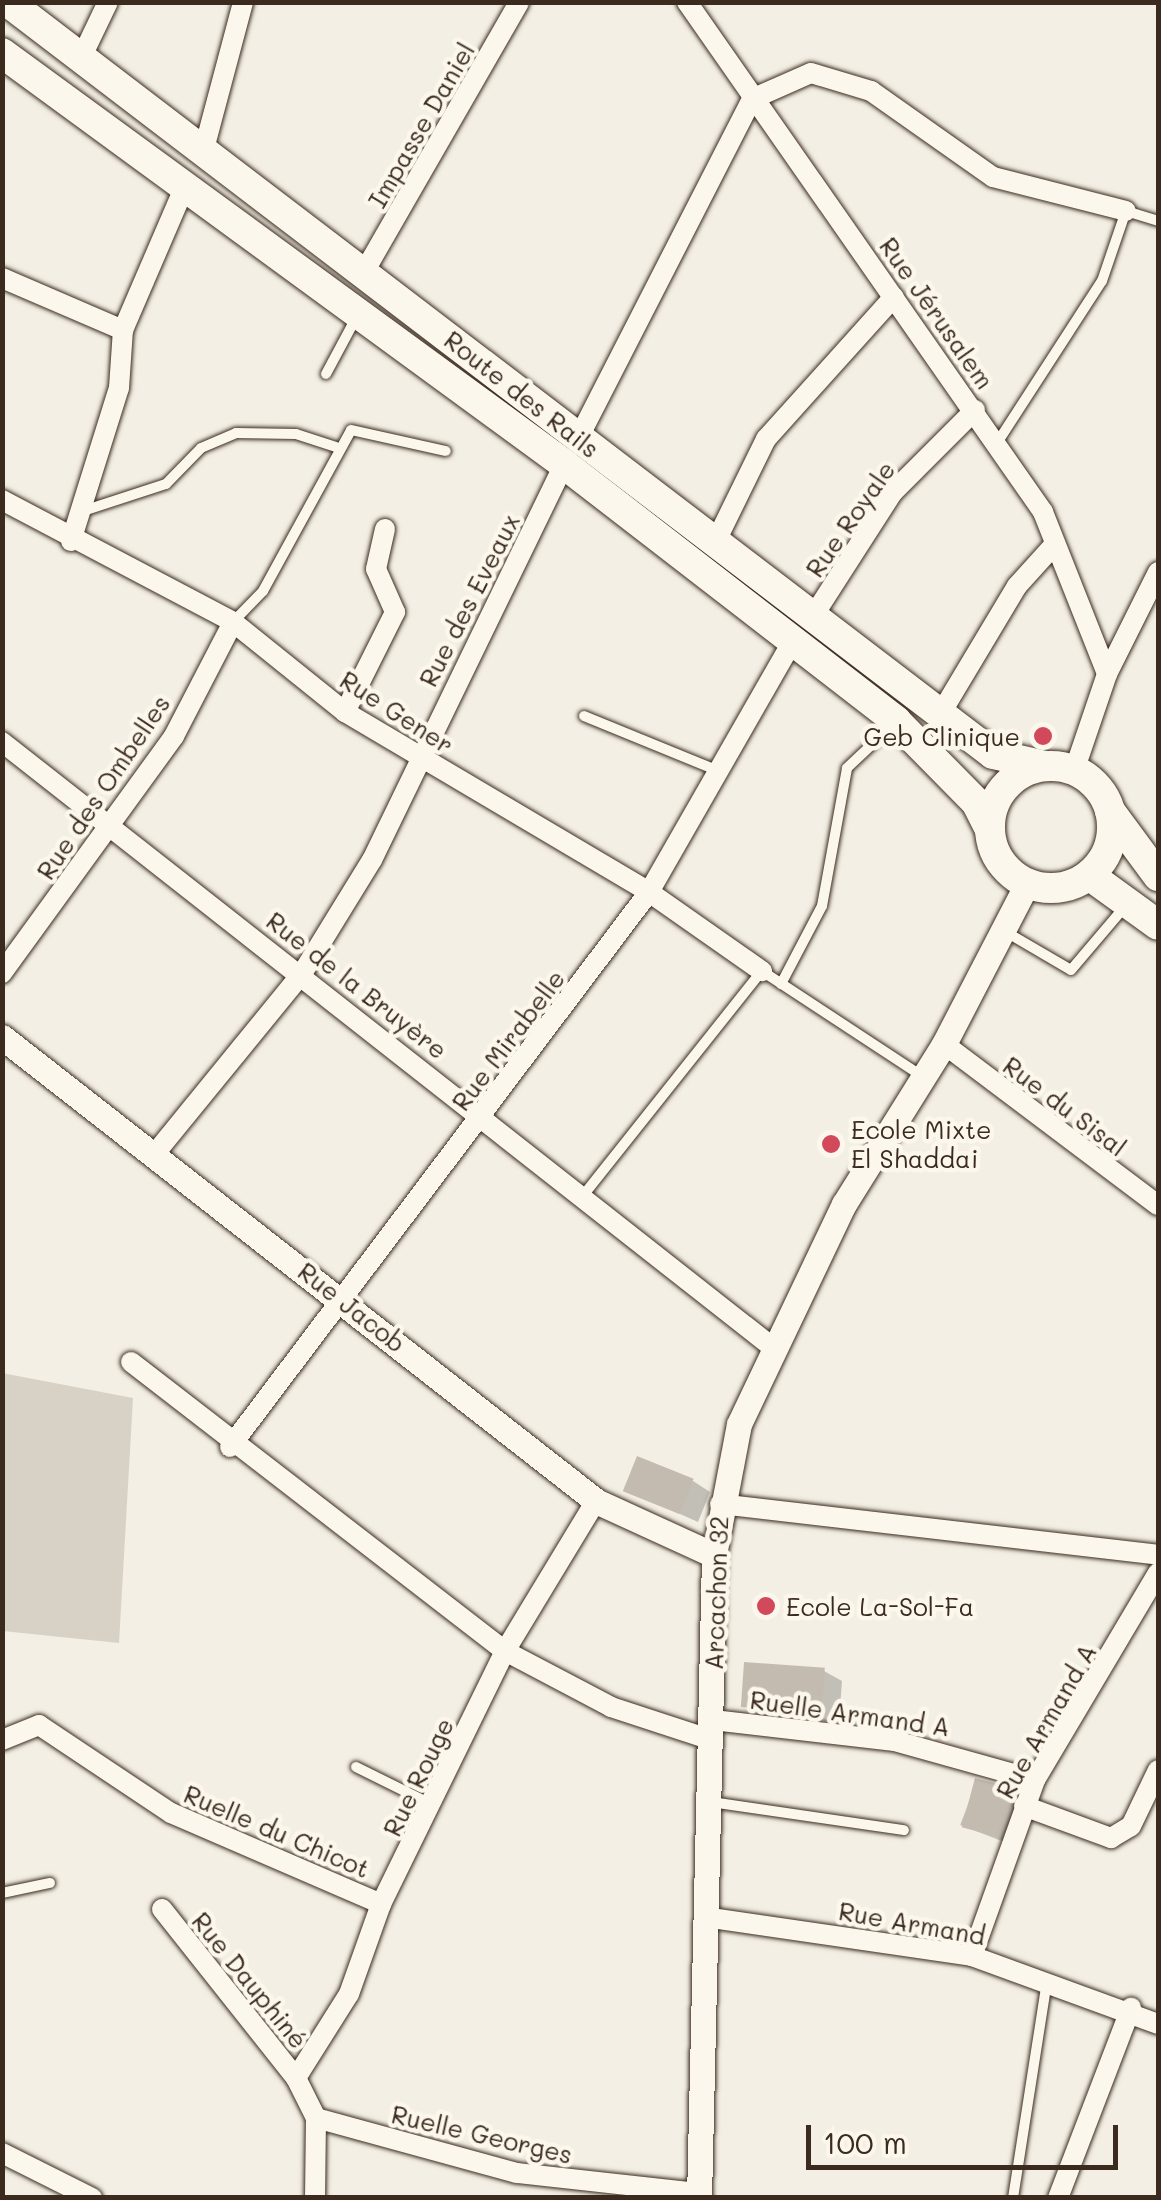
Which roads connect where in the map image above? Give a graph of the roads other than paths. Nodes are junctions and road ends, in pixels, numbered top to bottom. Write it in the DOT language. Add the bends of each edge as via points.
graph roads {
  1 [pos="8,2"];
  2 [pos="108,2"];
  3 [pos="243,2"];
  4 [pos="519,2"];
  5 [pos="686,2"];
  6 [pos="84,52"];
  7 [pos="2,54"];
  8 [pos="752,98"];
  9 [pos="204,148"];
  10 [pos="186,184"];
  11 [pos="1126,211"];
  12 [pos="1158,221"];
  13 [pos="364,272"];
  14 [pos="2,278"];
  15 [pos="894,297"];
  16 [pos="358,314"];
  17 [pos="123,330"];
  18 [pos="326,374"];
  19 [pos="975,410"];
  20 [pos="579,437"];
  21 [pos="997,443"];
  22 [pos="336,447"];
  23 [pos="446,451"];
  24 [pos="564,464"];
  25 [pos="2,500"];
  26 [pos="83,511"];
  27 [pos="385,530"];
  28 [pos="71,541"];
  29 [pos="714,542"];
  30 [pos="1056,544"];
  31 [pos="1158,572"];
  32 [pos="234,622"];
  33 [pos="802,629"];
  34 [pos="1107,674"];
  35 [pos="345,712"];
  36 [pos="940,713"];
  37 [pos="584,716"];
  38 [pos="896,721"];
  39 [pos="2,742"];
  40 [pos="417,759"];
  41 [pos="1059,768"];
  42 [pos="714,769"];
  43 [pos="1104,797"];
  44 [pos="112,826"];
  45 [pos="989,828"];
  46 [pos="1089,875"];
  47 [pos="1158,876"];
  48 [pos="1027,884"];
  49 [pos="650,892"];
  50 [pos="1128,903"];
  51 [pos="1158,925"];
  52 [pos="1005,932"];
  53 [pos="762,971"];
  54 [pos="303,972"];
  55 [pos="2,973"];
  56 [pos="781,984"];
  57 [pos="2,1037"];
  58 [pos="944,1044"];
  59 [pos="922,1076"];
  60 [pos="482,1117"];
  61 [pos="154,1156"];
  62 [pos="582,1197"];
  63 [pos="1158,1206"];
  64 [pos="341,1297"];
  65 [pos="771,1346"];
  66 [pos="130,1362"];
  67 [pos="230,1447"];
  68 [pos="596,1502"];
  69 [pos="720,1504"];
  70 [pos="714,1555"];
  71 [pos="1158,1556"];
  72 [pos="1158,1573"];
  73 [pos="506,1651"];
  74 [pos="712,1730"];
  75 [pos="2,1740"];
  76 [pos="356,1767"];
  77 [pos="1158,1770"];
  78 [pos="1035,1780"];
  79 [pos="710,1802"];
  80 [pos="435,1806"];
  81 [pos="1024,1806"];
  82 [pos="904,1830"];
  83 [pos="50,1883"];
  84 [pos="2,1893"];
  85 [pos="382,1904"];
  86 [pos="162,1910"];
  87 [pos="705,1917"];
  88 [pos="972,1956"];
  89 [pos="1047,1980"];
  90 [pos="1131,2008"];
  91 [pos="1158,2024"];
  92 [pos="296,2078"];
  93 [pos="316,2118"];
  94 [pos="2,2153"];
  95 [pos="699,2195"];
  96 [pos="84,2196"];
  97 [pos="315,2198"];
  98 [pos="1013,2198"];
  99 [pos="1058,2198"];
  1 -- 6 [label="main road, Route des Rails"];
  2 -- 6 [label="street"];
  3 -- 9 [label="street"];
  4 -- 13 [label="street, Impasse Daniel"];
  5 -- 8 [label="street, Rue Jérusalem"];
  6 -- 9 [label="main road, Route des Rails"];
  7 -- 10 [label="main road, Route des Rails"];
  8 -- 11 [label="street" via="811,72 871,91 993,177"];
  8 -- 15 [label="street, Rue Jérusalem"];
  8 -- 20 [label="street"];
  9 -- 13 [label="main road, Route des Rails"];
  10 -- 16 [label="main road, Route des Rails"];
  10 -- 17 [label="street"];
  11 -- 12 [label="lane"];
  11 -- 21 [label="lane" via="1102,282"];
  13 -- 20 [label="main road, Route des Rails"];
  14 -- 17 [label="street"];
  15 -- 19 [label="street, Rue Jérusalem"];
  15 -- 29 [label="street" via="766,439"];
  16 -- 18 [label="lane"];
  16 -- 24 [label="main road, Route des Rails"];
  17 -- 26 [label="street" via="119,388"];
  19 -- 21 [label="street, Rue Jérusalem"];
  19 -- 33 [label="street, Rue Royale" via="893,492"];
  20 -- 29 [label="main road, Route des Rails"];
  21 -- 30 [label="street, Rue Jérusalem"];
  22 -- 23 [label="lane" via="363,426"];
  22 -- 26 [label="lane" via="296,434 236,433 202,448 166,484"];
  22 -- 32 [label="lane" via="263,591"];
  24 -- 33 [label="main road, Route des Rails"];
  24 -- 40 [label="street, Rue des Eveaux"];
  25 -- 28 [label="street, Rue Gener"];
  26 -- 28 [label="street"];
  27 -- 35 [label="street" via="376,569 395,612"];
  28 -- 32 [label="street, Rue Gener"];
  29 -- 33 [label="main road, Route des Rails"];
  30 -- 34 [label="street, Rue Jérusalem"];
  30 -- 36 [label="street" via="1017,586"];
  31 -- 34 [label="street"];
  32 -- 35 [label="street, Rue Gener"];
  32 -- 44 [label="street, Rue des Ombelles" via="174,736"];
  33 -- 36 [label="main road, Route des Rails"];
  33 -- 38 [label="main road, Route des Rails"];
  33 -- 42 [label="street, Rue Mirabelle"];
  34 -- 41 [label="street"];
  35 -- 40 [label="street, Rue Gener"];
  36 -- 41 [label="main road, Route des Rails" via="992,754"];
  37 -- 42 [label="lane"];
  38 -- 45 [label="main road, Route des Rails" via="976,802"];
  38 -- 56 [label="lane" via="847,768 822,906"];
  39 -- 44 [label="street, Rue de la Bruyère"];
  40 -- 49 [label="street, Rue Gener"];
  40 -- 54 [label="street, Rue des Eveaux" via="372,860"];
  41 -- 43 [label="main road"];
  41 -- 45 [label="main road" via="999,794"];
  42 -- 49 [label="street, Rue Mirabelle"];
  43 -- 46 [label="main road" via="1109,847"];
  43 -- 47 [label="main road" via="1122,838"];
  44 -- 54 [label="street, Rue de la Bruyère"];
  44 -- 55 [label="street, Rue des Ombelles"];
  45 -- 48 [label="main road" via="1000,862"];
  46 -- 48 [label="main road" via="1059,888"];
  46 -- 50 [label="main road"];
  48 -- 52 [label="street, Arcachon 32"];
  49 -- 53 [label="street, Rue Gener"];
  49 -- 60 [label="street, Rue Mirabelle"];
  50 -- 51 [label="main road"];
  50 -- 52 [label="lane" via="1070,970"];
  52 -- 58 [label="street, Arcachon 32"];
  53 -- 56 [label="lane, Rue Gener"];
  53 -- 62 [label="lane"];
  54 -- 60 [label="street, Rue de la Bruyère"];
  54 -- 61 [label="street, Rue des Eveaux"];
  56 -- 59 [label="lane, Rue Gener"];
  57 -- 61 [label="street, Rue Jacob"];
  58 -- 59 [label="street, Arcachon 32"];
  58 -- 63 [label="street, Rue du Sisal"];
  59 -- 65 [label="street, Arcachon 32"];
  60 -- 62 [label="street, Rue de la Bruyère"];
  60 -- 64 [label="street, Rue Mirabelle"];
  61 -- 64 [label="street, Rue Jacob"];
  62 -- 65 [label="street, Rue de la Bruyère"];
  64 -- 67 [label="street, Rue Mirabelle"];
  64 -- 68 [label="street, Rue Jacob"];
  65 -- 69 [label="street, Arcachon 32"];
  66 -- 67 [label="street"];
  67 -- 73 [label="street"];
  68 -- 70 [label="street, Rue Jacob"];
  68 -- 73 [label="street, Rue Rouge"];
  69 -- 70 [label="street, Arcachon 32"];
  69 -- 71 [label="street"];
  70 -- 74 [label="street, Arcachon 32"];
  72 -- 78 [label="street, Rue Armand A"];
  73 -- 74 [label="street" via="611,1707"];
  73 -- 80 [label="street, Rue Rouge"];
  74 -- 78 [label="street, Ruelle Armand A" via="894,1741"];
  74 -- 79 [label="street, Arcachon 32"];
  75 -- 85 [label="street, Ruelle du Chicot" via="38,1725 170,1813"];
  76 -- 80 [label="lane"];
  77 -- 81 [label="street" via="1130,1826 1111,1838"];
  78 -- 81 [label="street, Rue Armand A"];
  79 -- 82 [label="lane"];
  79 -- 87 [label="street, Arcachon 32"];
  80 -- 85 [label="street, Rue Rouge"];
  81 -- 88 [label="street, Rue Armand A"];
  83 -- 84 [label="lane"];
  85 -- 92 [label="street, Rue Rouge" via="349,1994"];
  86 -- 92 [label="street, Rue Dauphiné"];
  87 -- 88 [label="street, Rue Armand"];
  87 -- 95 [label="street, Arcachon 32"];
  88 -- 89 [label="street, Rue Armand"];
  89 -- 90 [label="street, Rue Armand"];
  89 -- 98 [label="lane"];
  90 -- 91 [label="street, Rue Armand"];
  90 -- 99 [label="street" via="1072,2140"];
  92 -- 93 [label="street, Rue Dauphiné"];
  93 -- 95 [label="street, Ruelle Georges" via="518,2173"];
  93 -- 97 [label="street, Rue Dauphiné"];
  94 -- 96 [label="street"];
}
